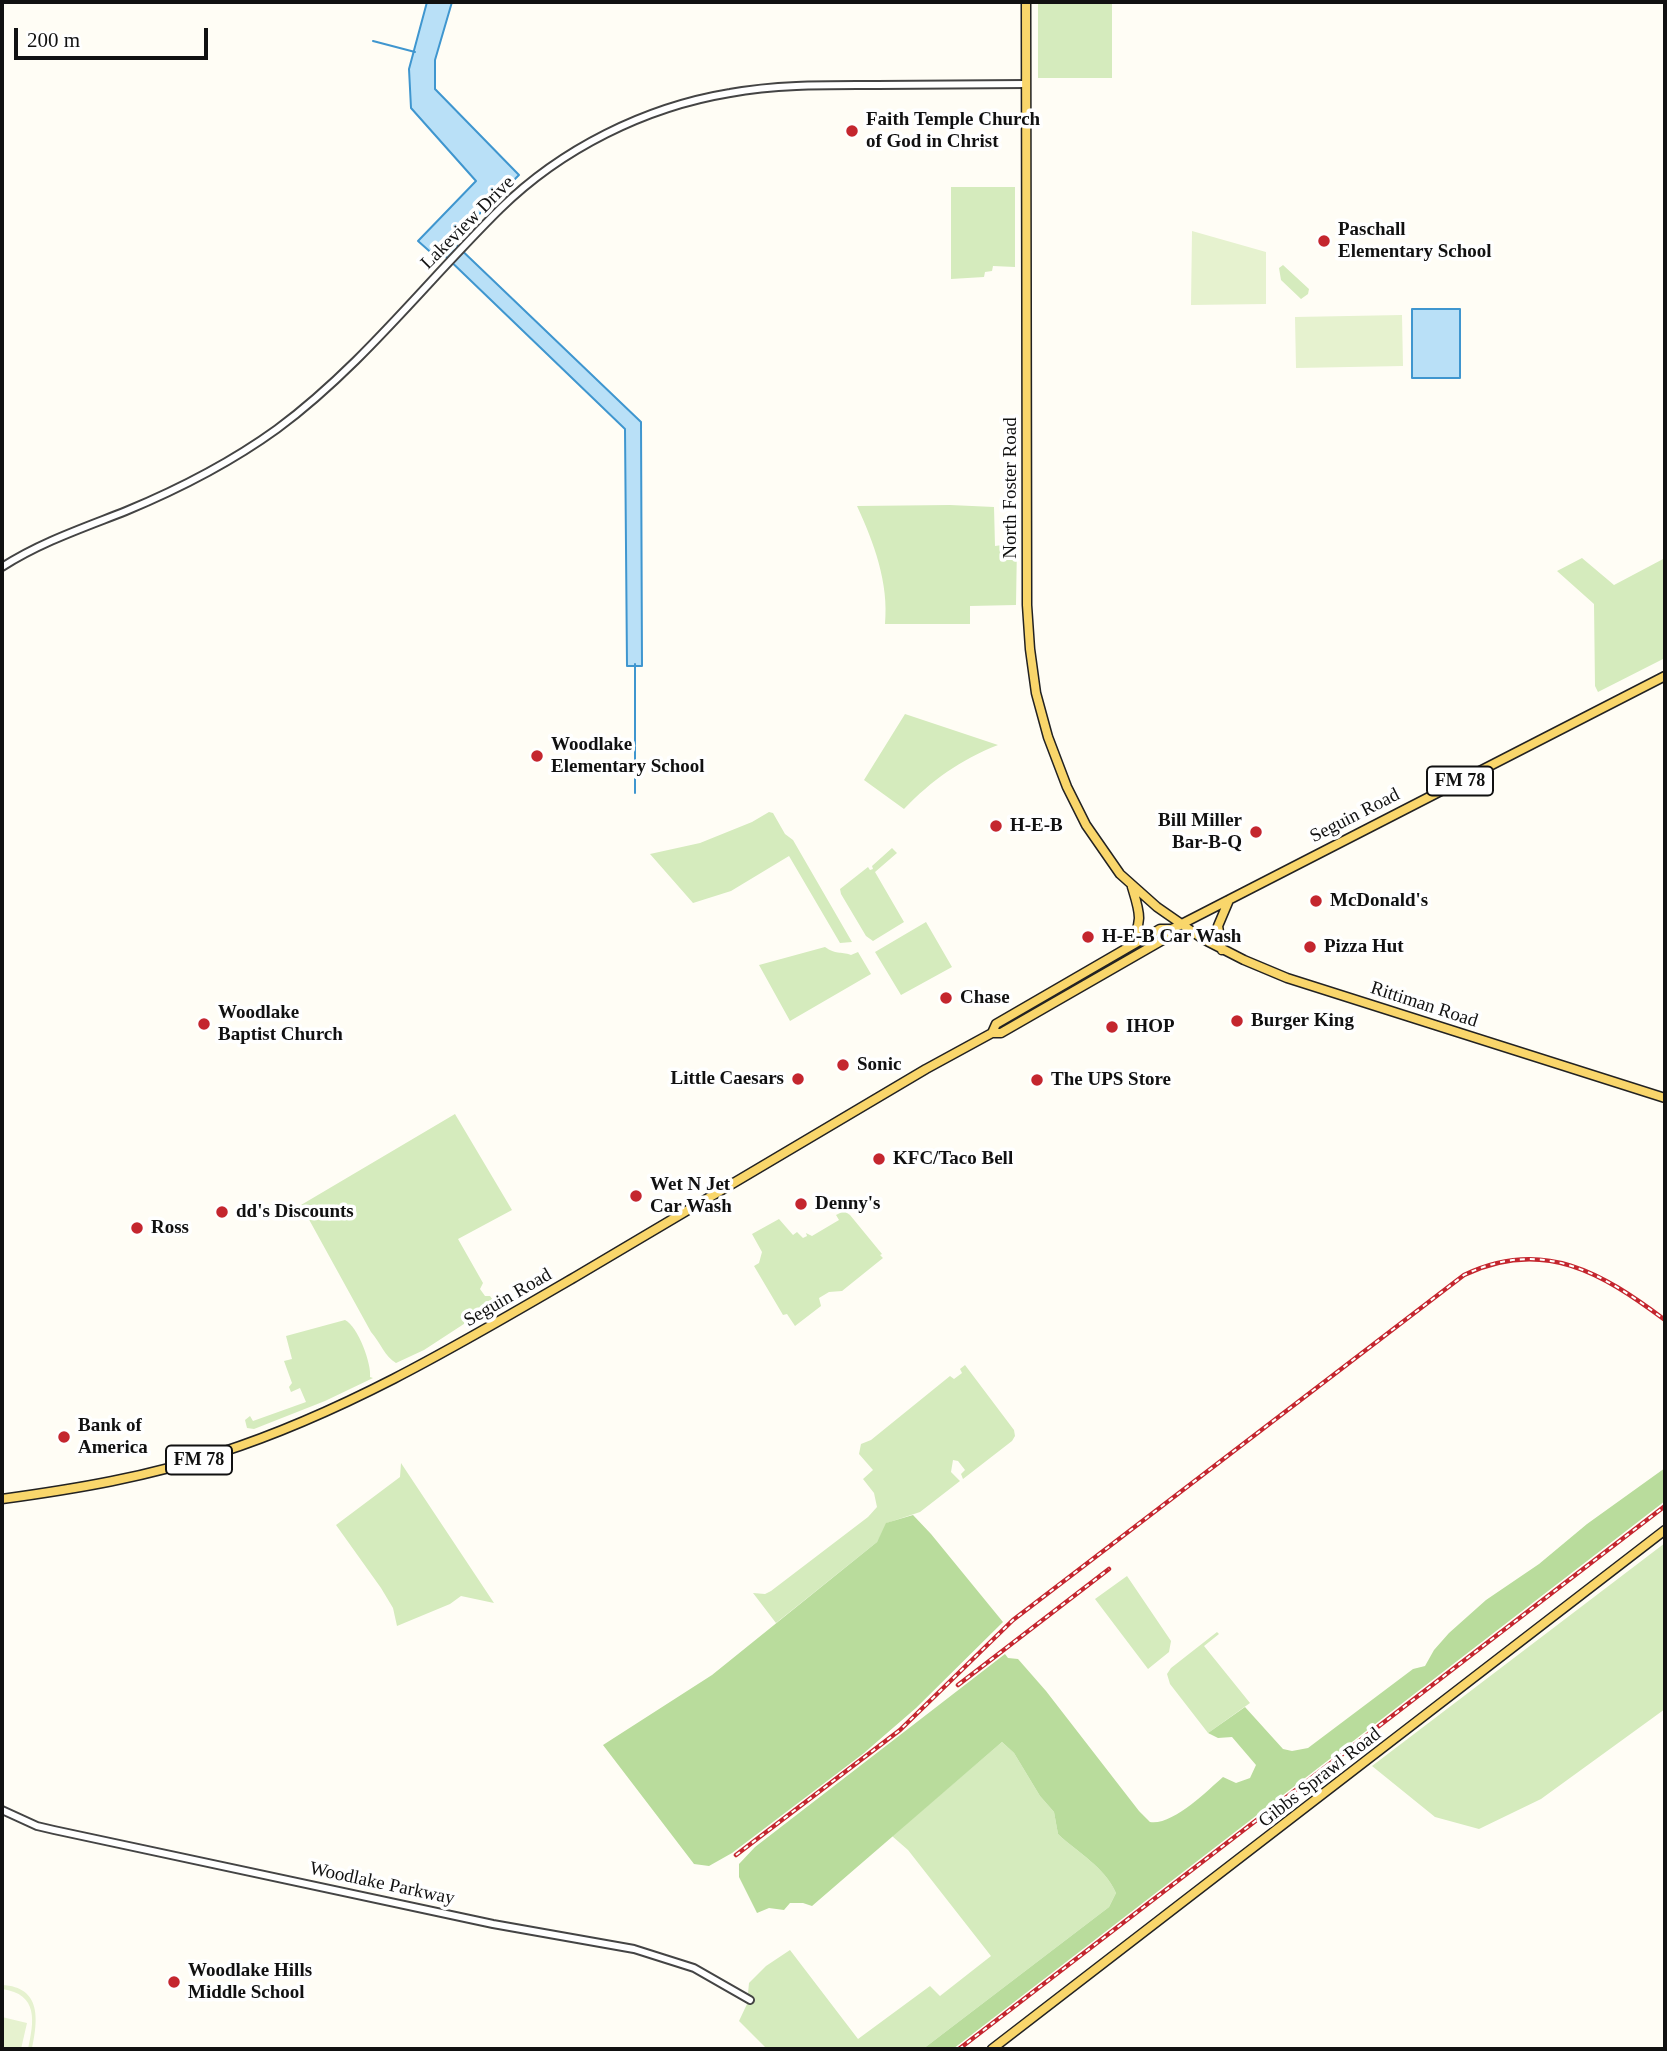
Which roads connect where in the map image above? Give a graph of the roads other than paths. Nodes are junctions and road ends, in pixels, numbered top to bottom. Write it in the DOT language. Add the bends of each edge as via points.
graph roads {
  1 [pos="1026,2"];
  2 [pos="1026,84"];
  3 [pos="2,567"];
  4 [pos="1665,676"];
  5 [pos="1132,887"];
  6 [pos="1230,899"];
  7 [pos="1181,924"];
  8 [pos="1172,929"];
  9 [pos="1127,947"];
  10 [pos="1222,950"];
  11 [pos="992,1033"];
  12 [pos="1665,1098"];
  13 [pos="2,1499"];
  14 [pos="1665,1530"];
  15 [pos="2,1810"];
  16 [pos="750,2000"];
  17 [pos="992,2049"];
  1 -- 2 [label="main road, North Foster Road"];
  2 -- 3 [label="street, Lakeview Drive" via="780,86 678,105 610,132 556,163 502,208 359,357 313,400 243,452 185,485 55,538"];
  2 -- 5 [label="main road, North Foster Road" via="1030,649 1036,693 1067,787 1102,851"];
  4 -- 6 [label="main road, Seguin Road / FM 78"];
  5 -- 7 [label="main road, North Foster Road"];
  5 -- 9 [label="main road" via="1140,916"];
  6 -- 7 [label="main road, Seguin Road / FM 78"];
  6 -- 10 [label="main road" via="1219,922"];
  7 -- 8 [label="main road, Seguin Road / FM 78"];
  7 -- 10 [label="main road, Rittiman Road"];
  8 -- 9 [label="main road, Seguin Road / FM 78" via="1160,929"];
  8 -- 11 [label="main road, Seguin Road / FM 78" via="1168,937 1000,1033"];
  9 -- 11 [label="main road, Seguin Road / FM 78" via="996,1024"];
  10 -- 12 [label="main road, Rittiman Road" via="1287,978"];
  11 -- 13 [label="main road, Seguin Road / FM 78" via="484,1330 337,1408 179,1466 94,1486"];
  14 -- 17 [label="main road, Gibbs Sprawl Road"];
  15 -- 16 [label="street, Woodlake Parkway" via="54,1830 493,1924 634,1949 694,1968"];
}
